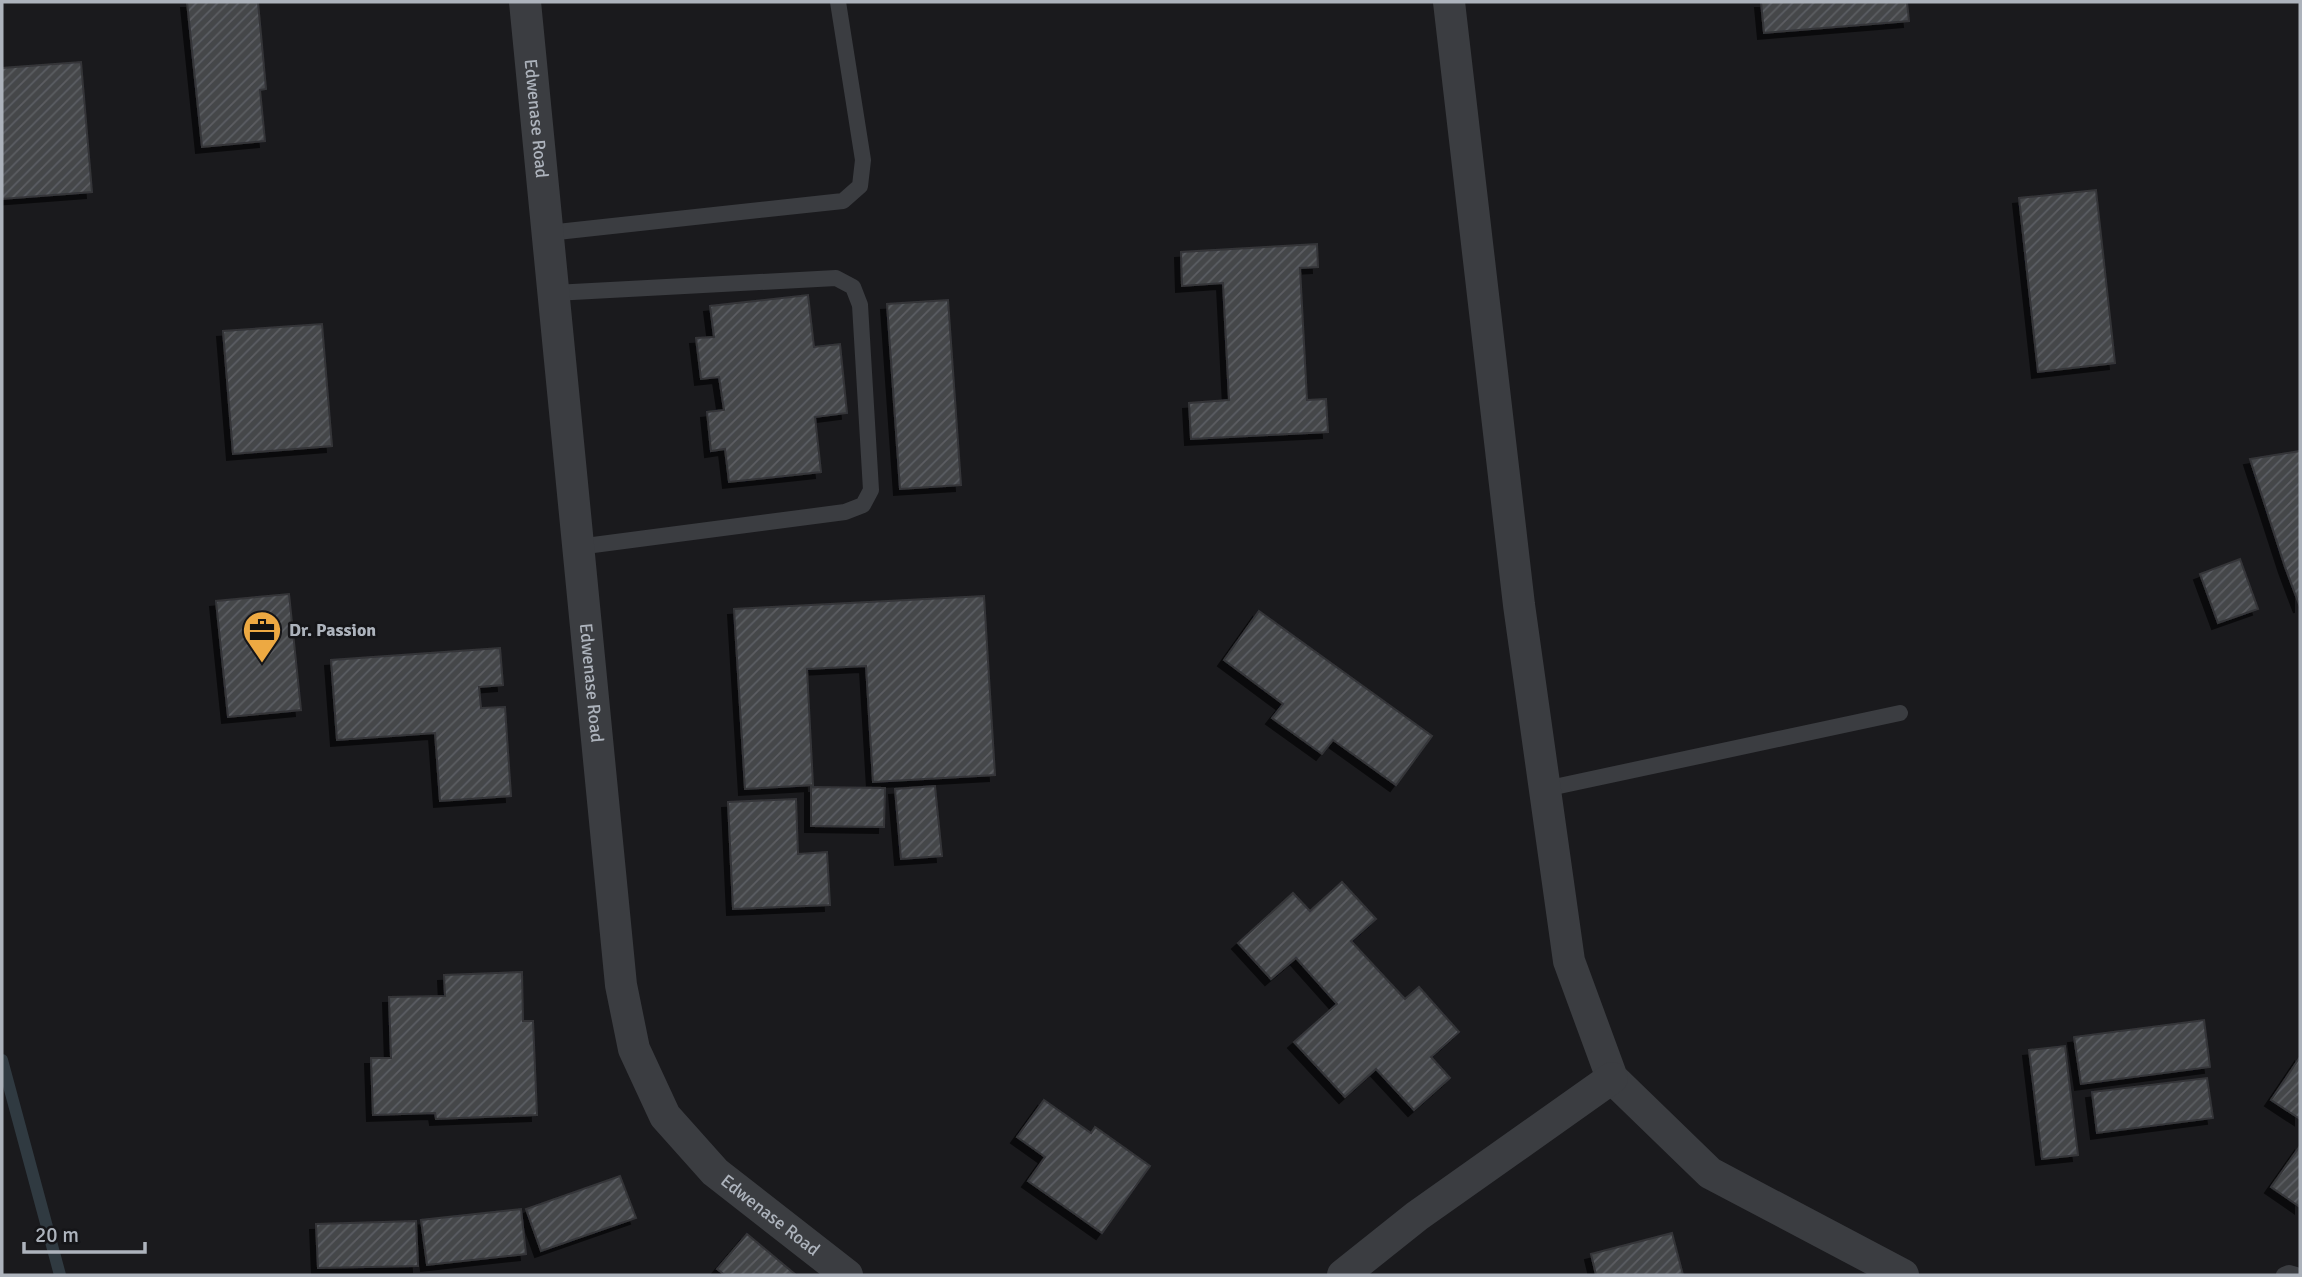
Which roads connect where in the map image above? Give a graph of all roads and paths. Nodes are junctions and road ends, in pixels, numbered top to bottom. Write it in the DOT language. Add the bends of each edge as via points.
graph roads {
  1 [pos="525,2"];
  2 [pos="838,2"];
  3 [pos="1449,2"];
  4 [pos="548,233"];
  5 [pos="554,293"];
  6 [pos="578,547"];
  7 [pos="1900,713"];
  8 [pos="1545,789"];
  9 [pos="1612,1077"];
  10 [pos="847,1275"];
  11 [pos="1343,1275"];
  12 [pos="1903,1275"];
  13 [pos="2284,1275"];
  14 [pos="2297,1275"];
  1 -- 4 [label="street, Edwenase Road"];
  2 -- 4 [label="lane" via="863,160 860,186 843,201"];
  3 -- 8 [label="street" via="1517,591"];
  4 -- 5 [label="street, Edwenase Road"];
  5 -- 6 [label="street, Edwenase Road"];
  5 -- 6 [label="lane" via="836,278 853,287 860,305 871,490 863,505 845,512"];
  6 -- 10 [label="street, Edwenase Road" via="621,985 634,1049 664,1116 715,1172"];
  7 -- 8 [label="lane"];
  8 -- 9 [label="street" via="1569,961"];
  9 -- 11 [label="street" via="1417,1216"];
  9 -- 12 [label="street" via="1710,1173"];
  13 -- 14 [label="lane"];
}
